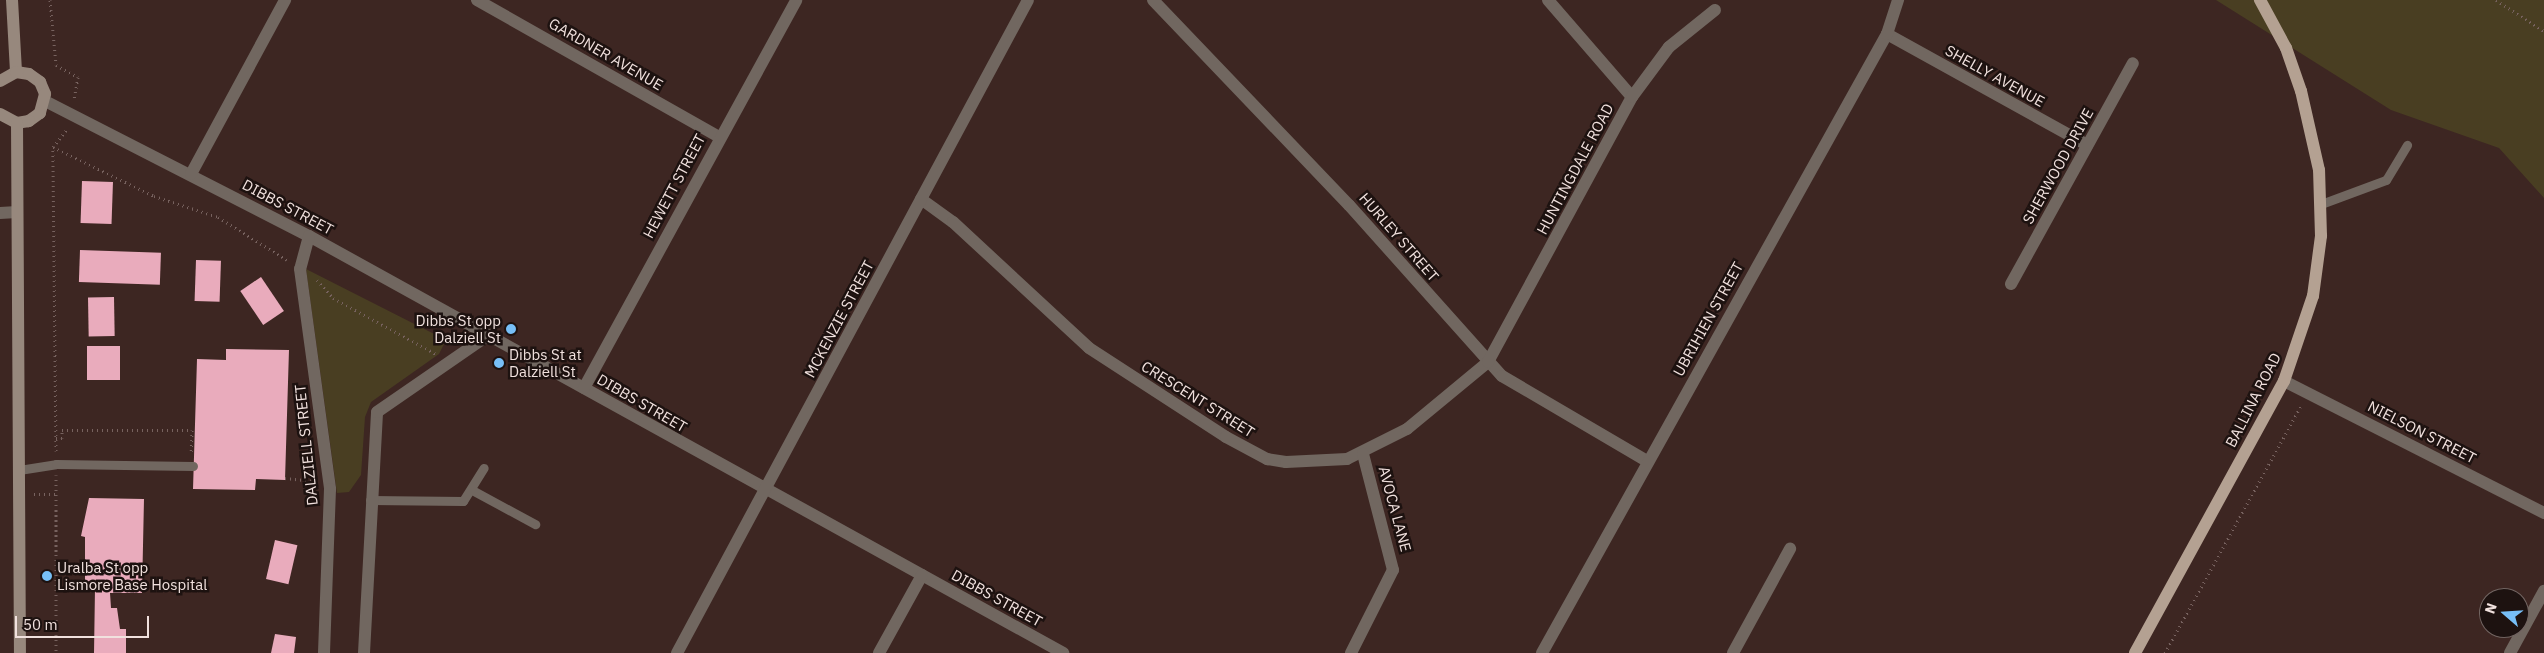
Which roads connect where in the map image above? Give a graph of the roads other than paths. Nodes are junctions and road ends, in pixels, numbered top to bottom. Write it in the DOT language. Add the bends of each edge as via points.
graph roads {
  1 [pos="12,0"];
  2 [pos="285,0"];
  3 [pos="478,0"];
  4 [pos="796,0"];
  5 [pos="1028,0"];
  6 [pos="1153,0"];
  7 [pos="1548,0"];
  8 [pos="1898,0"];
  9 [pos="2260,0"];
  10 [pos="1715,10"];
  11 [pos="1887,34"];
  12 [pos="2133,63"];
  13 [pos="16,72"];
  14 [pos="0,81"];
  15 [pos="1632,97"];
  16 [pos="45,101"];
  17 [pos="0,114"];
  18 [pos="17,123"];
  19 [pos="719,137"];
  20 [pos="2407,145"];
  21 [pos="2087,146"];
  22 [pos="191,174"];
  23 [pos="921,199"];
  24 [pos="2321,204"];
  25 [pos="17,212"];
  26 [pos="0,213"];
  27 [pos="309,236"];
  28 [pos="2011,284"];
  29 [pos="487,336"];
  30 [pos="1488,362"];
  31 [pos="2284,381"];
  32 [pos="584,388"];
  33 [pos="1363,454"];
  34 [pos="1647,461"];
  35 [pos="194,462"];
  36 [pos="484,468"];
  37 [pos="19,470"];
  38 [pos="472,490"];
  39 [pos="766,492"];
  40 [pos="370,500"];
  41 [pos="2544,513"];
  42 [pos="535,524"];
  43 [pos="1790,549"];
  44 [pos="922,576"];
  45 [pos="2544,591"];
  46 [pos="20,653"];
  47 [pos="324,653"];
  48 [pos="364,653"];
  49 [pos="677,653"];
  50 [pos="879,653"];
  51 [pos="1063,653"];
  52 [pos="1351,653"];
  53 [pos="1542,653"];
  54 [pos="1733,653"];
  55 [pos="2135,653"];
  56 [pos="2510,653"];
  1 -- 13 [label="main road"];
  2 -- 22 [label="street"];
  3 -- 19 [label="street, GARDNER AVENUE"];
  4 -- 19 [label="street, HEWETT STREET"];
  5 -- 23 [label="street, MCKENZIE STREET"];
  6 -- 30 [label="street, HURLEY STREET" via="1349,205"];
  7 -- 15 [label="street"];
  8 -- 11 [label="street, UBRIHIEN STREET"];
  9 -- 24 [label="main road, BALLINA ROAD" via="2286,48 2301,91 2319,170"];
  10 -- 15 [label="street, HUNTINGDALE ROAD" via="1669,47"];
  11 -- 21 [label="street, SHELLY AVENUE"];
  11 -- 34 [label="street, UBRIHIEN STREET"];
  12 -- 21 [label="street, SHERWOOD DRIVE"];
  13 -- 14 [label="main road"];
  13 -- 16 [label="main road" via="35,77 43,88"];
  15 -- 30 [label="street, HUNTINGDALE ROAD"];
  16 -- 18 [label="main road" via="35,117"];
  16 -- 22 [label="street, DIBBS STREET"];
  17 -- 18 [label="main road"];
  18 -- 25 [label="main road"];
  19 -- 32 [label="street, HEWETT STREET"];
  20 -- 24 [label="lane" via="2386,180"];
  21 -- 28 [label="street, SHERWOOD DRIVE"];
  22 -- 27 [label="street, DIBBS STREET"];
  23 -- 33 [label="street, CRESCENT STREET" via="953,222 1089,348 1246,449 1267,459 1299,464"];
  23 -- 39 [label="street, MCKENZIE STREET"];
  24 -- 31 [label="main road, BALLINA ROAD" via="2313,296"];
  25 -- 26 [label="street"];
  25 -- 37 [label="main road"];
  27 -- 29 [label="street, DIBBS STREET"];
  27 -- 47 [label="street, DALZIELL STREET" via="300,269 330,489"];
  29 -- 32 [label="street, DIBBS STREET"];
  29 -- 40 [label="street" via="377,412"];
  30 -- 33 [label="street, CRESCENT STREET" via="1441,405"];
  30 -- 34 [label="street, HURLEY STREET" via="1528,394"];
  31 -- 41 [label="street, NIELSON STREET"];
  31 -- 55 [label="main road, BALLINA ROAD"];
  32 -- 39 [label="street, DIBBS STREET"];
  33 -- 52 [label="street, AVOCA LANE" via="1393,570"];
  34 -- 53 [label="street, UBRIHIEN STREET"];
  35 -- 37 [label="lane" via="56,464"];
  36 -- 38 [label="lane"];
  37 -- 46 [label="main road"];
  38 -- 40 [label="lane" via="456,502"];
  38 -- 42 [label="lane"];
  39 -- 44 [label="street, DIBBS STREET"];
  39 -- 49 [label="street, MCKENZIE STREET"];
  40 -- 48 [label="street"];
  43 -- 54 [label="street"];
  44 -- 50 [label="street"];
  44 -- 51 [label="street, DIBBS STREET"];
  45 -- 56 [label="street"];
}
